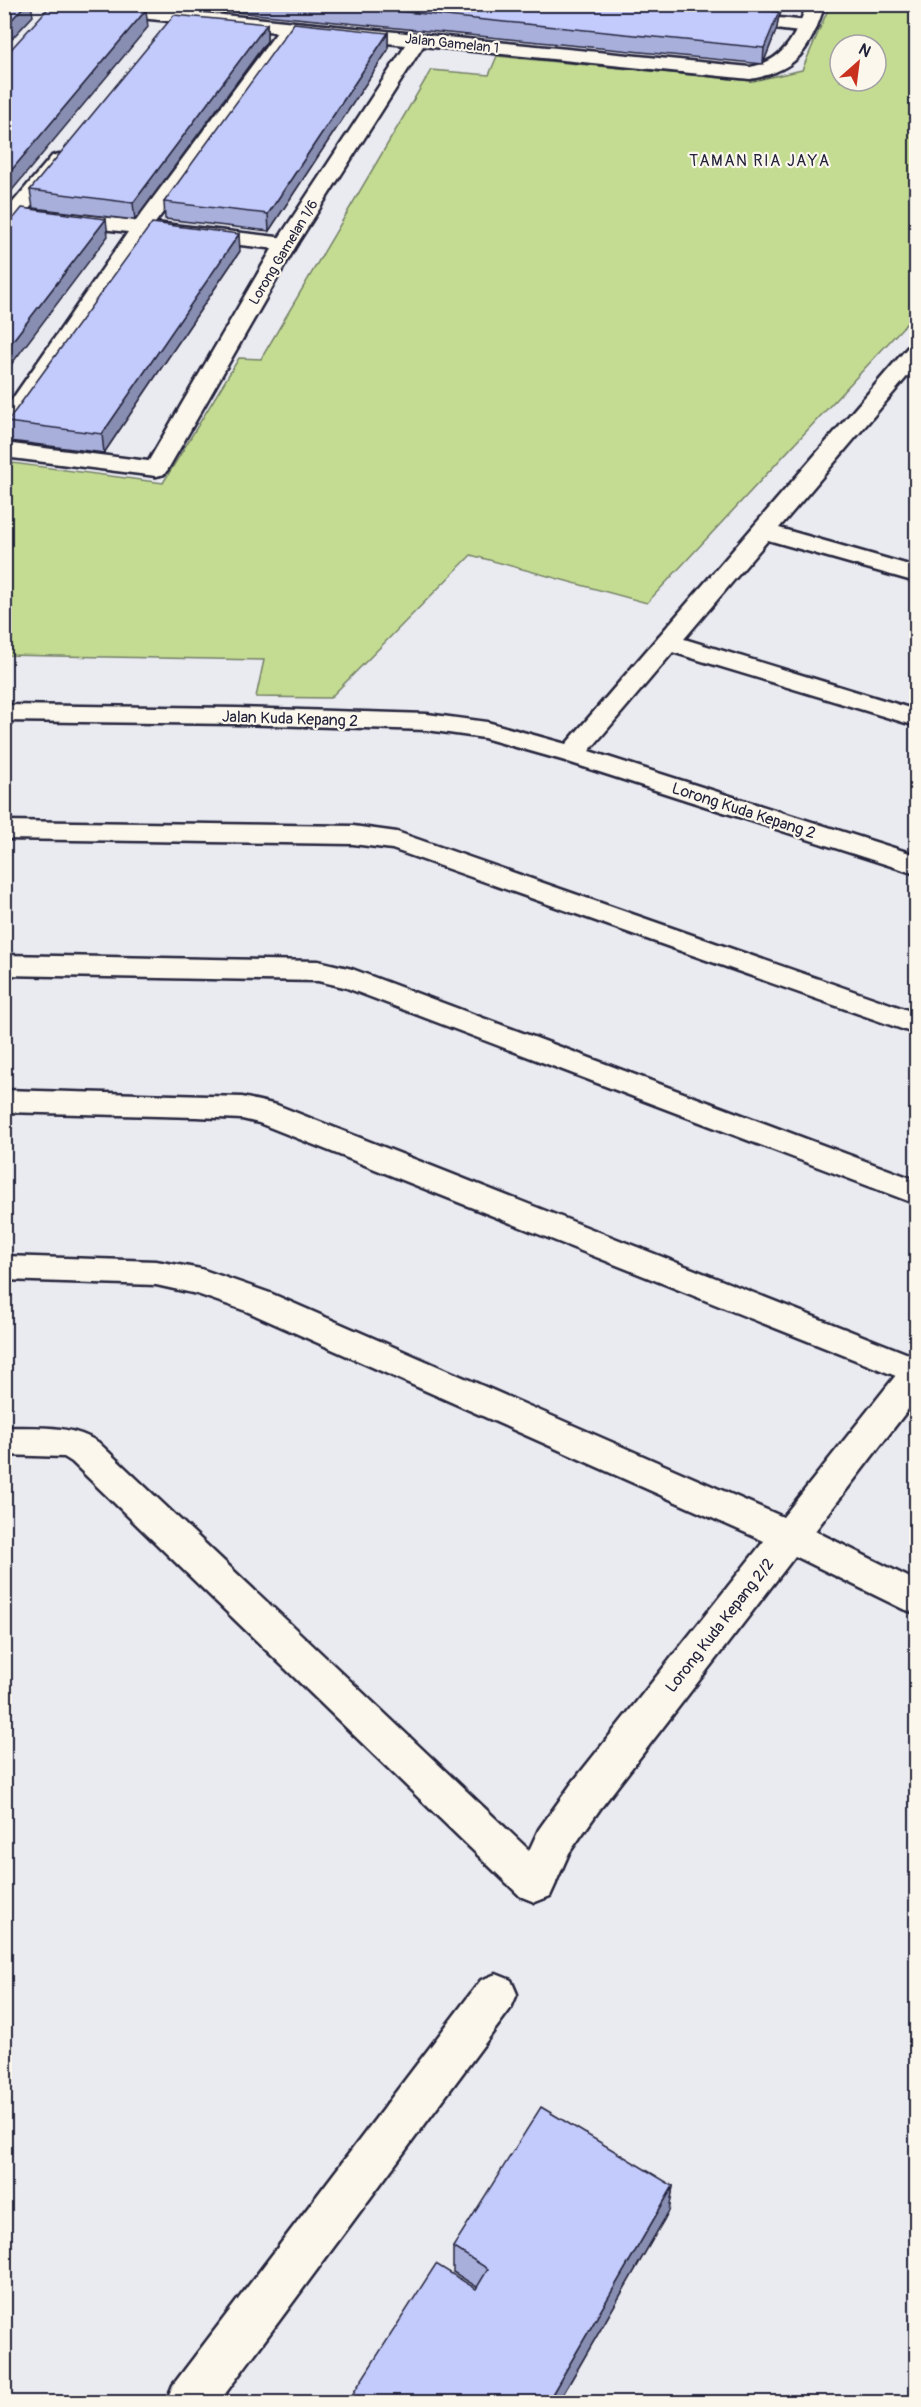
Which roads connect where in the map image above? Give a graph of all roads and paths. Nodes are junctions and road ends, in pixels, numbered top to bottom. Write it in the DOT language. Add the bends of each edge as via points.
graph roads {
  1 [pos="816,4"];
  2 [pos="57,5"];
  3 [pos="140,9"];
  4 [pos="46,13"];
  5 [pos="176,16"];
  6 [pos="716,18"];
  7 [pos="808,27"];
  8 [pos="291,28"];
  9 [pos="161,34"];
  10 [pos="418,40"];
  11 [pos="74,141"];
  12 [pos="8,217"];
  13 [pos="141,228"];
  14 [pos="286,244"];
  15 [pos="916,352"];
  16 [pos="4,429"];
  17 [pos="4,450"];
  18 [pos="763,531"];
  19 [pos="916,574"];
  20 [pos="668,642"];
  21 [pos="4,713"];
  22 [pos="916,718"];
  23 [pos="572,754"];
  24 [pos="4,830"];
  25 [pos="916,865"];
  26 [pos="4,965"];
  27 [pos="916,1024"];
  28 [pos="4,1101"];
  29 [pos="916,1192"];
  30 [pos="4,1268"];
  31 [pos="916,1373"];
  32 [pos="4,1441"];
  33 [pos="788,1535"];
  34 [pos="916,1598"];
  35 [pos="496,1994"];
  36 [pos="190,2403"];
  1 -- 7 [label="street, Jalan Gamelan 1"];
  2 -- 3 [label="street, Jalan Gamelan 1"];
  2 -- 4 [label="street, Jalan Gamelan 1"];
  3 -- 5 [label="street, Jalan Gamelan 1"];
  5 -- 8 [label="street, Jalan Gamelan 1"];
  5 -- 9 [label="street"];
  6 -- 7 [label="street"];
  7 -- 10 [label="street, Jalan Gamelan 1" via="788,59 750,73"];
  8 -- 10 [label="street, Jalan Gamelan 1"];
  8 -- 13 [label="street"];
  10 -- 14 [label="street, Lorong Gamelan 1/6"];
  11 -- 12 [label="street"];
  12 -- 13 [label="street"];
  13 -- 14 [label="street"];
  13 -- 16 [label="street"];
  14 -- 17 [label="street, Lorong Gamelan 1/6" via="156,469"];
  15 -- 18 [label="street"];
  18 -- 19 [label="street"];
  18 -- 20 [label="street"];
  20 -- 22 [label="street"];
  20 -- 23 [label="street"];
  21 -- 23 [label="street, Jalan Kuda Kepang 2" via="427,722 488,730"];
  23 -- 25 [label="street, Lorong Kuda Kepang 2"];
  24 -- 27 [label="street" via="353,835 397,841"];
  26 -- 29 [label="street" via="308,971 352,979"];
  28 -- 31 [label="street" via="242,1108 266,1113"];
  30 -- 33 [label="street" via="156,1273 201,1282 258,1302"];
  31 -- 33 [label="street, Lorong Kuda Kepang 2/2"];
  32 -- 33 [label="street, Lorong Kuda Kepang 2/2" via="71,1443 85,1452 535,1884 553,1842"];
  33 -- 34 [label="street"];
  35 -- 36 [label="street"];
}
